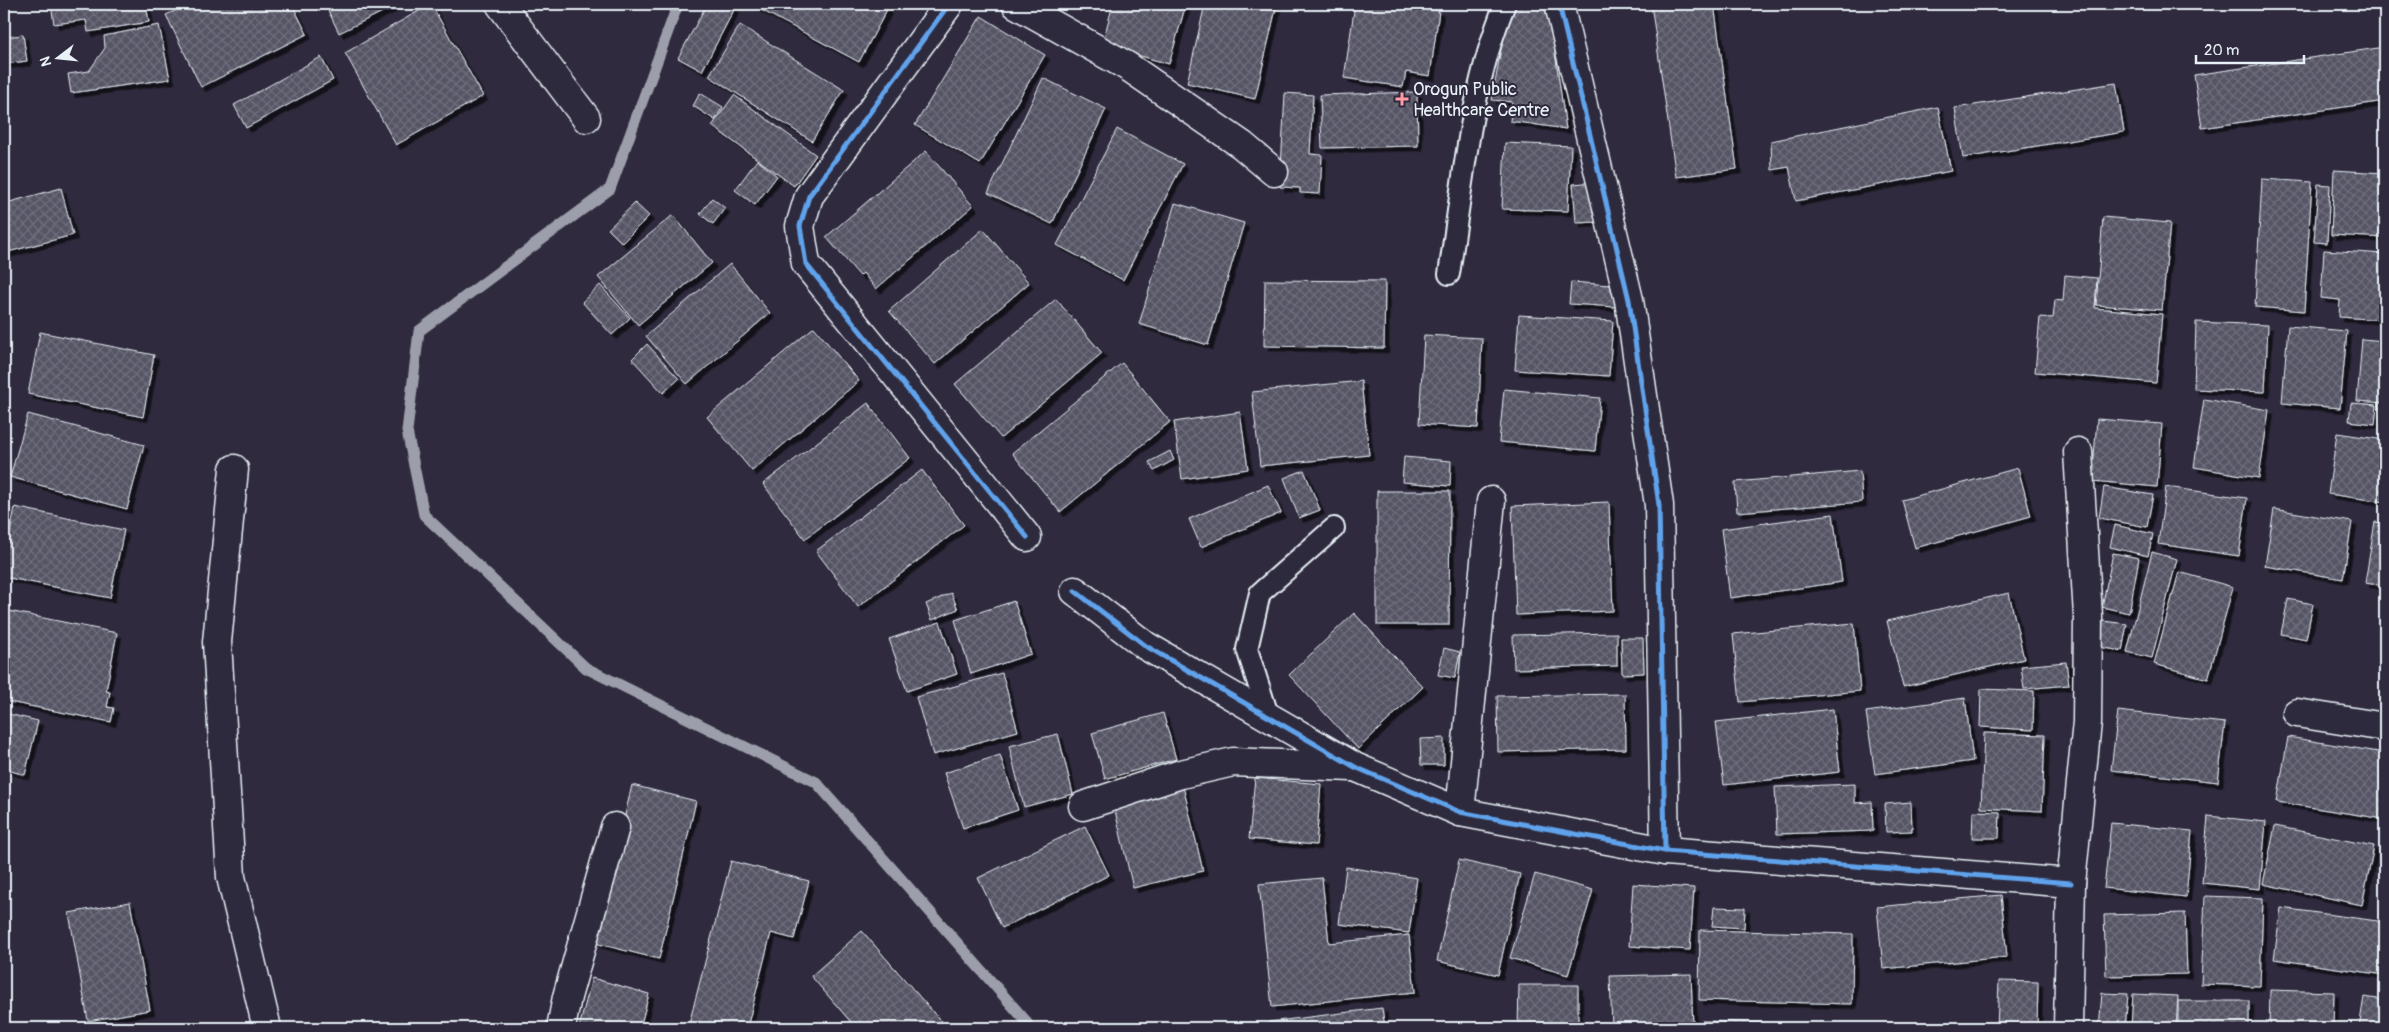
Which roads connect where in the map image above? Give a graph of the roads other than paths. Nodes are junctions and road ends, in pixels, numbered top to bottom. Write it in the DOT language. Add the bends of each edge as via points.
graph roads {
  1 [pos="500,4"];
  2 [pos="949,4"];
  3 [pos="1016,4"];
  4 [pos="1505,4"];
  5 [pos="1559,4"];
  6 [pos="586,118"];
  7 [pos="1274,172"];
  8 [pos="1449,274"];
  9 [pos="2078,452"];
  10 [pos="234,468"];
  11 [pos="1491,501"];
  12 [pos="1334,528"];
  13 [pos="1027,536"];
  14 [pos="1075,591"];
  15 [pos="2297,713"];
  16 [pos="1269,718"];
  17 [pos="2385,727"];
  18 [pos="1355,767"];
  19 [pos="1083,806"];
  20 [pos="1460,812"];
  21 [pos="615,827"];
  22 [pos="1665,851"];
  23 [pos="2071,883"];
  24 [pos="267,1028"];
  25 [pos="562,1028"];
  26 [pos="2068,1028"];
  1 -- 6 [label="street"];
  2 -- 13 [label="street" via="809,196 800,226 806,264"];
  3 -- 7 [label="street" via="1127,66 1242,145"];
  4 -- 8 [label="lane" via="1490,39 1472,127"];
  5 -- 22 [label="street" via="1629,300 1659,506"];
  9 -- 23 [label="street" via="2088,616 2087,722"];
  10 -- 24 [label="street" via="217,642 230,867"];
  11 -- 20 [label="street"];
  12 -- 16 [label="lane" via="1260,593 1247,649"];
  14 -- 16 [label="street" via="1146,646"];
  15 -- 17 [label="street"];
  16 -- 18 [label="street"];
  18 -- 19 [label="street" via="1233,762 1181,774"];
  18 -- 20 [label="street"];
  20 -- 22 [label="street"];
  21 -- 25 [label="street" via="567,997"];
  22 -- 23 [label="street"];
  23 -- 26 [label="street"];
}
